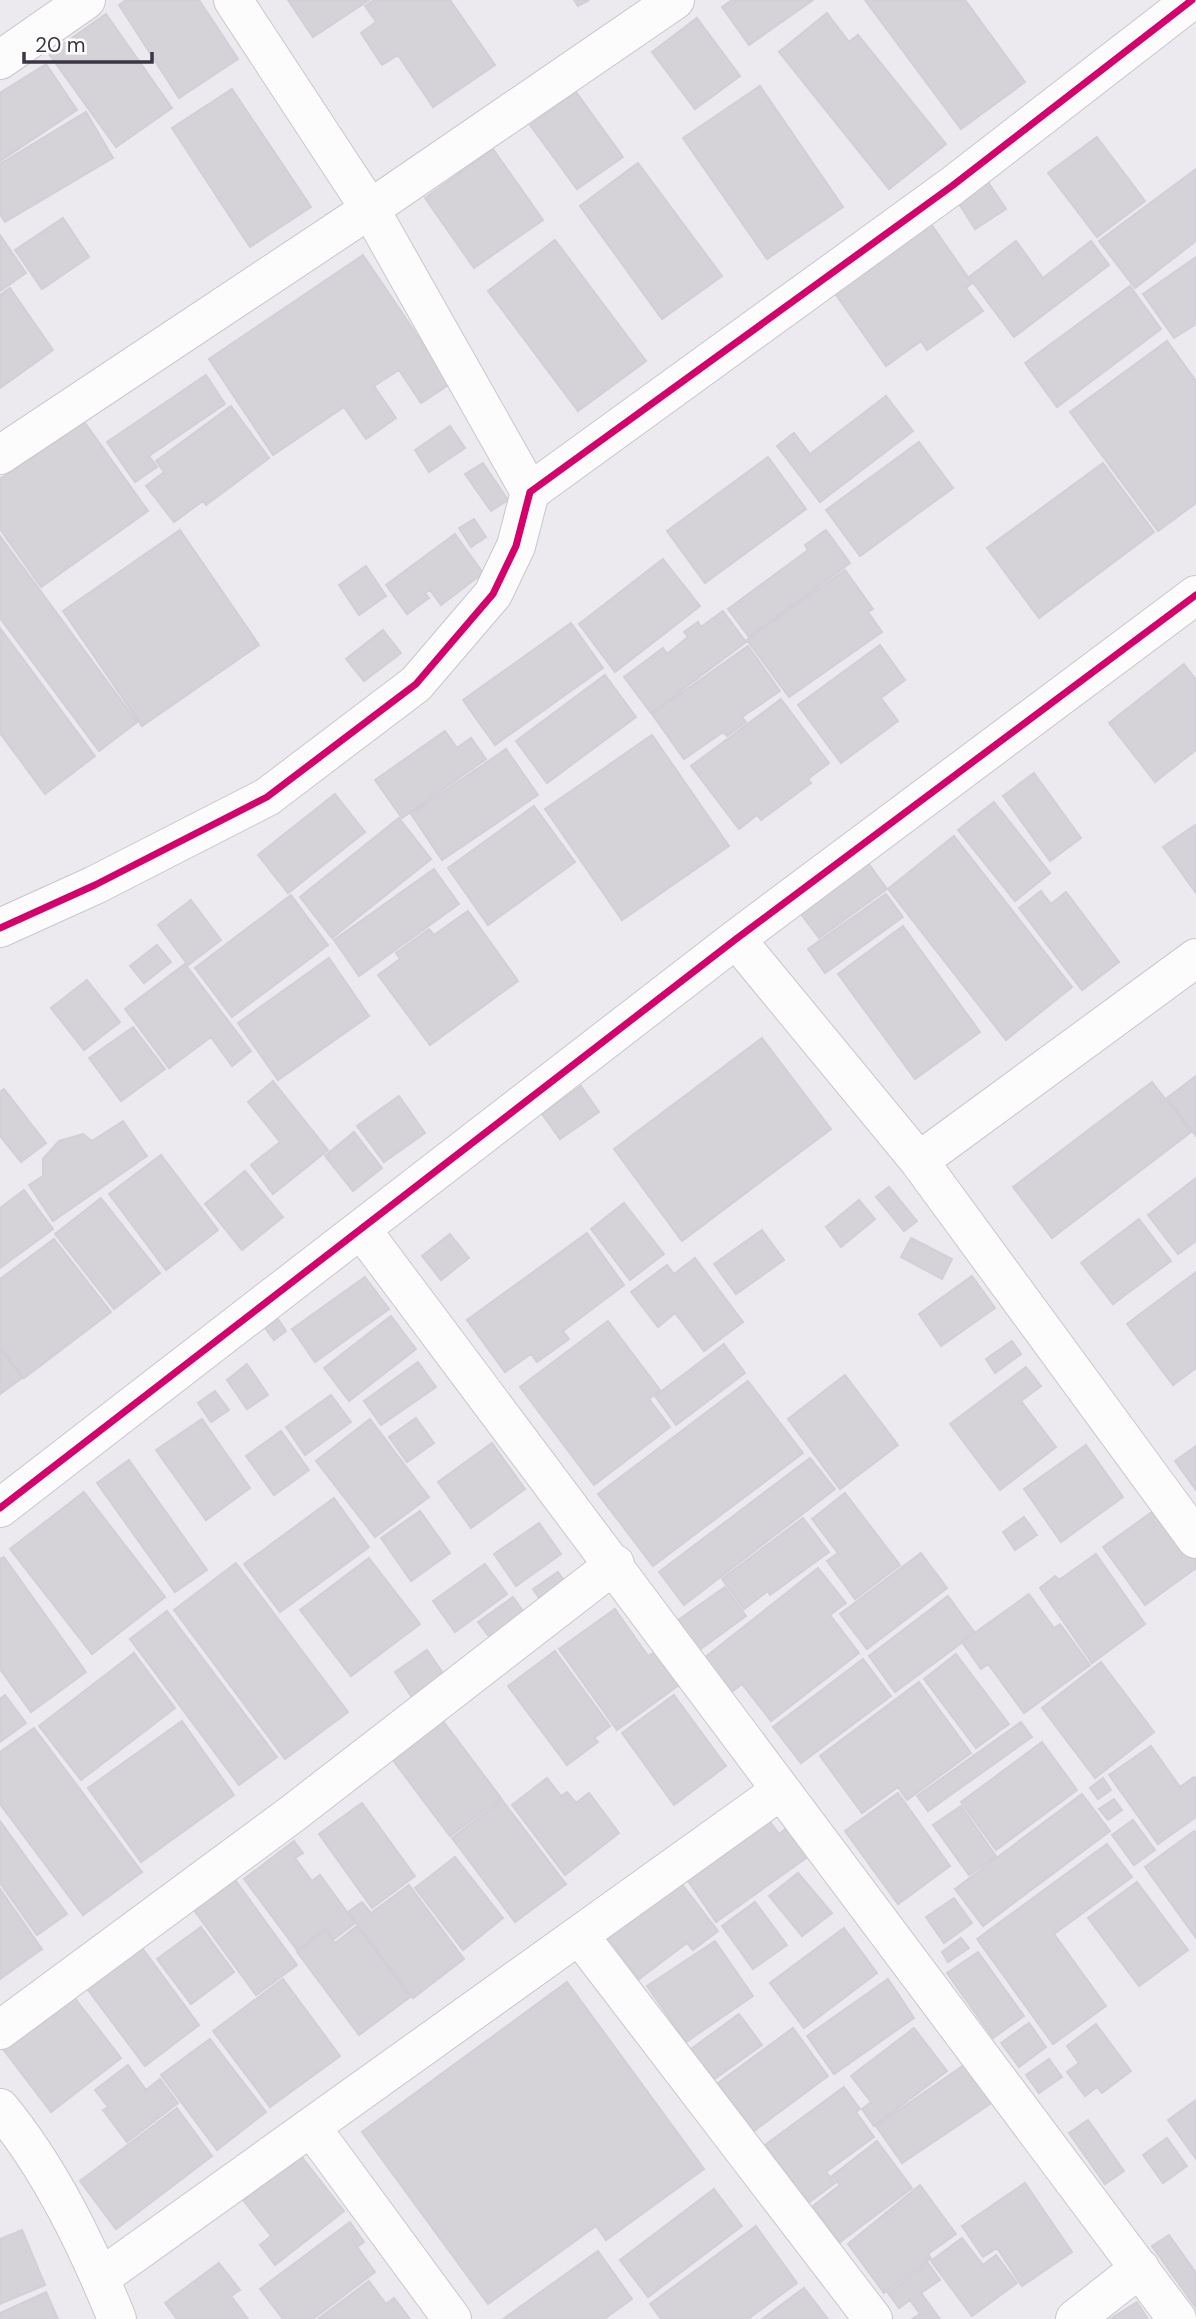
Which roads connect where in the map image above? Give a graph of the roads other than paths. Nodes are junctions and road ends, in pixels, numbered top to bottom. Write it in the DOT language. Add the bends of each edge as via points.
graph roads {
  1 [pos="86,0"];
  2 [pos="233,0"];
  3 [pos="675,0"];
  4 [pos="1192,0"];
  5 [pos="0,60"];
  6 [pos="370,209"];
  7 [pos="0,455"];
  8 [pos="530,492"];
  9 [pos="1196,595"];
  10 [pos="0,928"];
  11 [pos="736,939"];
  12 [pos="1196,958"];
  13 [pos="919,1161"];
  14 [pos="362,1229"];
  15 [pos="0,1508"];
  16 [pos="1196,1539"];
  17 [pos="615,1564"];
  18 [pos="780,1791"];
  19 [pos="579,1935"];
  20 [pos="0,2030"];
  21 [pos="0,2108"];
  22 [pos="311,2127"];
  23 [pos="1140,2268"];
  24 [pos="100,2278"];
  25 [pos="117,2319"];
  26 [pos="452,2319"];
  27 [pos="873,2319"];
  28 [pos="1075,2319"];
  29 [pos="1177,2319"];
  1 -- 5 [label="street"];
  2 -- 6 [label="street"];
  3 -- 6 [label="street"];
  4 -- 8 [label="street" via="952,186"];
  6 -- 7 [label="street"];
  6 -- 8 [label="street"];
  8 -- 10 [label="street" via="516,546 493,594 416,684 267,797"];
  9 -- 11 [label="street"];
  11 -- 13 [label="street"];
  11 -- 14 [label="street"];
  12 -- 13 [label="street"];
  13 -- 16 [label="street"];
  14 -- 15 [label="street"];
  14 -- 17 [label="street"];
  17 -- 18 [label="street"];
  17 -- 20 [label="street" via="292,1814"];
  18 -- 19 [label="street"];
  18 -- 23 [label="street"];
  19 -- 22 [label="street"];
  19 -- 27 [label="street"];
  21 -- 24 [label="street" via="23,2136 64,2204"];
  22 -- 24 [label="street"];
  22 -- 26 [label="street"];
  23 -- 28 [label="street"];
  23 -- 29 [label="street"];
  24 -- 25 [label="street"];
}
